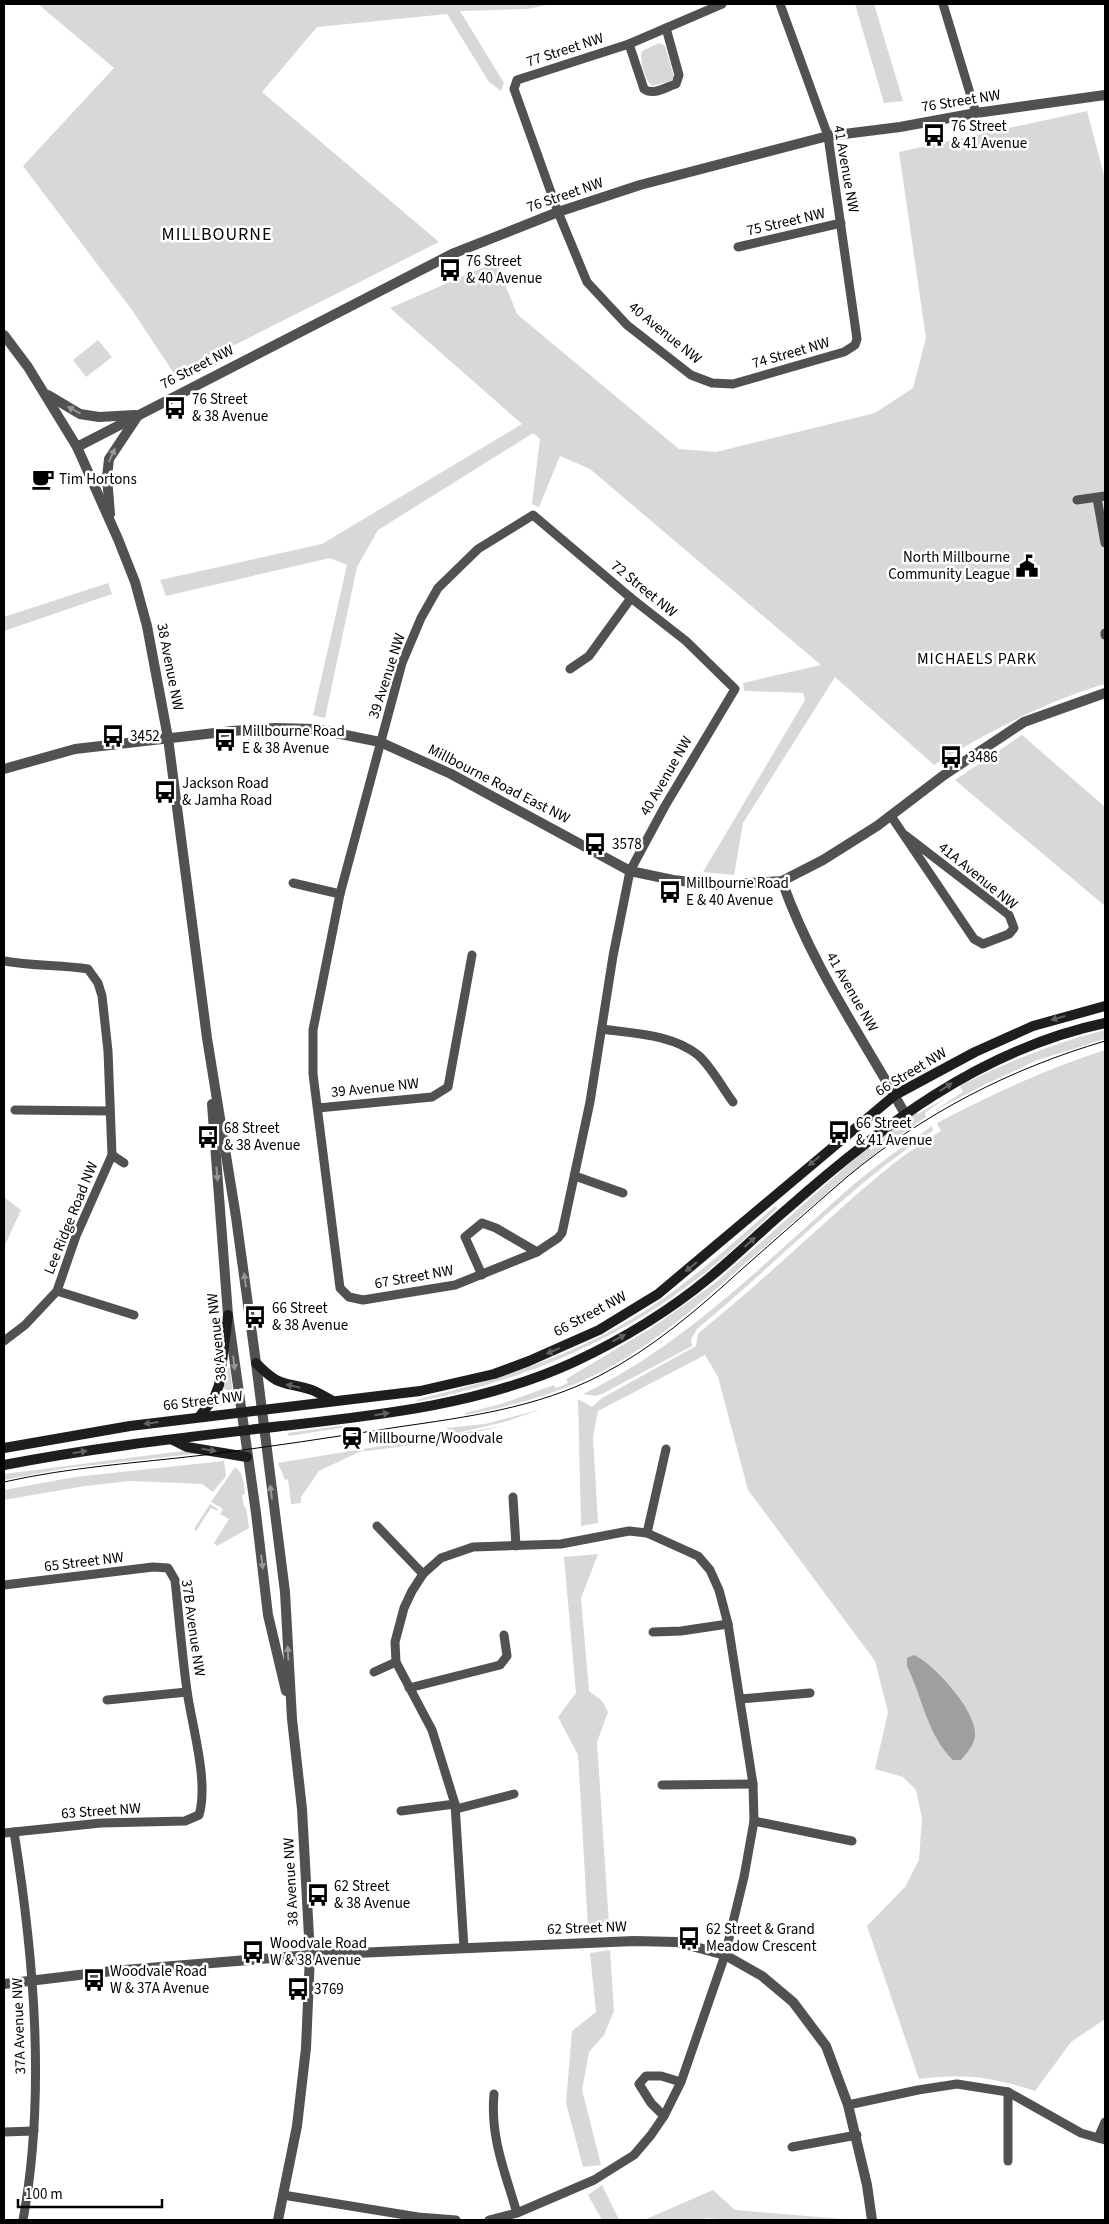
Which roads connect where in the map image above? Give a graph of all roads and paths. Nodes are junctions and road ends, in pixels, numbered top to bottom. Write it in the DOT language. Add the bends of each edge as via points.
graph roads {
  1 [pos="722,4"];
  2 [pos="780,4"];
  3 [pos="943,4"];
  4 [pos="666,28"];
  5 [pos="629,44"];
  6 [pos="514,89"];
  7 [pos="1105,95"];
  8 [pos="976,113"];
  9 [pos="828,136"];
  10 [pos="558,212"];
  11 [pos="841,224"];
  12 [pos="738,247"];
  13 [pos="4,334"];
  14 [pos="855,345"];
  15 [pos="732,384"];
  16 [pos="45,393"];
  17 [pos="139,415"];
  18 [pos="77,446"];
  19 [pos="1101,497"];
  20 [pos="1077,500"];
  21 [pos="533,515"];
  22 [pos="110,520"];
  23 [pos="1105,543"];
  24 [pos="631,598"];
  25 [pos="570,669"];
  26 [pos="735,689"];
  27 [pos="1105,693"];
  28 [pos="168,738"];
  29 [pos="380,742"];
  30 [pos="4,769"];
  31 [pos="891,816"];
  32 [pos="905,835"];
  33 [pos="630,871"];
  34 [pos="782,881"];
  35 [pos="293,883"];
  36 [pos="340,894"];
  37 [pos="472,955"];
  38 [pos="4,961"];
  39 [pos="1105,1006"];
  40 [pos="1105,1023"];
  41 [pos="602,1029"];
  42 [pos="207,1038"];
  43 [pos="895,1095"];
  44 [pos="733,1102"];
  45 [pos="318,1108"];
  46 [pos="15,1110"];
  47 [pos="110,1111"];
  48 [pos="905,1114"];
  49 [pos="112,1155"];
  50 [pos="124,1163"];
  51 [pos="575,1176"];
  52 [pos="622,1194"];
  53 [pos="549,1244"];
  54 [pos="537,1252"];
  55 [pos="482,1274"];
  56 [pos="57,1291"];
  57 [pos="349,1297"];
  58 [pos="134,1315"];
  59 [pos="228,1315"];
  60 [pos="4,1341"];
  61 [pos="256,1363"];
  62 [pos="334,1401"];
  63 [pos="262,1409"];
  64 [pos="240,1411"];
  65 [pos="199,1417"];
  66 [pos="264,1428"];
  67 [pos="244,1431"];
  68 [pos="172,1440"];
  69 [pos="4,1448"];
  70 [pos="666,1449"];
  71 [pos="247,1457"];
  72 [pos="4,1465"];
  73 [pos="513,1497"];
  74 [pos="377,1526"];
  75 [pos="647,1533"];
  76 [pos="516,1546"];
  77 [pos="168,1568"];
  78 [pos="423,1574"];
  79 [pos="4,1585"];
  80 [pos="728,1624"];
  81 [pos="653,1632"];
  82 [pos="504,1635"];
  83 [pos="396,1662"];
  84 [pos="374,1672"];
  85 [pos="410,1688"];
  86 [pos="187,1692"];
  87 [pos="810,1693"];
  88 [pos="740,1699"];
  89 [pos="107,1700"];
  90 [pos="292,1720"];
  91 [pos="753,1784"];
  92 [pos="662,1785"];
  93 [pos="514,1794"];
  94 [pos="456,1807"];
  95 [pos="402,1810"];
  96 [pos="199,1815"];
  97 [pos="754,1821"];
  98 [pos="4,1832"];
  99 [pos="14,1832"];
  100 [pos="852,1841"];
  101 [pos="464,1948"];
  102 [pos="310,1955"];
  103 [pos="725,1955"];
  104 [pos="32,1979"];
  105 [pos="4,1984"];
  106 [pos="681,2082"];
  107 [pos="1008,2092"];
  108 [pos="494,2094"];
  109 [pos="848,2105"];
  110 [pos="664,2116"];
  111 [pos="1105,2122"];
  112 [pos="34,2131"];
  113 [pos="4,2132"];
  114 [pos="856,2135"];
  115 [pos="1102,2139"];
  116 [pos="792,2148"];
  117 [pos="1008,2161"];
  118 [pos="283,2195"];
  119 [pos="517,2213"];
  120 [pos="23,2220"];
  121 [pos="278,2220"];
  122 [pos="456,2220"];
  123 [pos="489,2220"];
  124 [pos="872,2220"];
  1 -- 4 [label="street, 77 Street NW"];
  2 -- 9 [label="street, 41 Avenue NW"];
  3 -- 8 [label="street"];
  4 -- 5 [label="street, 77 Street NW"];
  4 -- 5 [label="street" via="679,75 676,84 654,92 644,89"];
  5 -- 6 [label="street, 77 Street NW" via="517,80"];
  6 -- 10 [label="street, 40 Avenue NW"];
  7 -- 8 [label="street, 76 Street NW"];
  8 -- 9 [label="street, 76 Street NW"];
  9 -- 10 [label="street, 76 Street NW" via="640,185"];
  9 -- 11 [label="street, 41 Avenue NW"];
  10 -- 15 [label="street, 40 Avenue NW" via="587,282 627,325 691,375 712,383"];
  10 -- 17 [label="street, 76 Street NW" via="452,254"];
  11 -- 12 [label="street, 75 Street NW"];
  11 -- 14 [label="street, 41 Avenue NW" via="857,330"];
  13 -- 16 [label="street, 38 Avenue NW"];
  14 -- 15 [label="street, 74 Street NW" via="844,352"];
  17 -- 16 [label="street, one-way" via="99,417 80,414"];
  16 -- 18 [label="street, 38 Avenue NW"];
  17 -- 18 [label="street, 76 Street NW"];
  22 -- 17 [label="street, one-way" via="109,459"];
  18 -- 22 [label="street, 38 Avenue NW"];
  19 -- 20 [label="street"];
  19 -- 23 [label="street"];
  21 -- 24 [label="street, 72 Street NW"];
  21 -- 29 [label="street, 39 Avenue NW" via="478,549 438,588 402,663"];
  22 -- 28 [label="street, 38 Avenue NW" via="136,585 147,626"];
  24 -- 25 [label="street" via="589,656"];
  24 -- 26 [label="street, 72 Street NW" via="686,641"];
  26 -- 33 [label="street, 40 Avenue NW"];
  27 -- 31 [label="street, Millbourne Road East NW" via="1024,722 944,775"];
  28 -- 29 [label="street, Millbourne Road East NW" via="275,728 316,728"];
  28 -- 30 [label="street, Millbourne Road East NW" via="75,749"];
  28 -- 42 [label="street, 38 Avenue NW"];
  29 -- 33 [label="street, Millbourne Road East NW" via="451,774"];
  29 -- 36 [label="street, 39 Avenue NW"];
  31 -- 32 [label="street, 41A Avenue NW"];
  31 -- 34 [label="street, Millbourne Road East NW" via="823,860"];
  32 -- 32 [label="street, 41A Avenue NW" via="974,939 983,944 1010,934 1014,928 1009,915"];
  33 -- 34 [label="street, Millbourne Road East NW" via="718,885"];
  33 -- 41 [label="street, 40 Avenue NW"];
  34 -- 43 [label="street, 41 Avenue NW" via="813,955"];
  35 -- 36 [label="street"];
  36 -- 45 [label="street, 39 Avenue NW" via="313,1030 313,1074"];
  37 -- 45 [label="street, 39 Avenue NW" via="448,1086 432,1096"];
  38 -- 47 [label="street, Lee Ridge Road NW" via="70,966 88,969 94,975 102,996"];
  39 -- 43 [label="main road, 66 Street NW, one-way" via="1033,1026 975,1052"];
  48 -- 40 [label="main road, 66 Street NW, one-way" via="952,1082 995,1060 1051,1038"];
  41 -- 44 [label="street" via="679,1043 700,1056"];
  41 -- 51 [label="street, 40 Avenue NW"];
  42 -- 59 [label="street, 38 Avenue NW, one-way"];
  61 -- 42 [label="street, 38 Avenue NW, one-way"];
  43 -- 48 [label="street, 41 Avenue NW"];
  43 -- 62 [label="main road, 66 Street NW, one-way" via="658,1294 599,1330 494,1374 420,1391"];
  45 -- 57 [label="street, 39 Avenue NW" via="340,1288"];
  46 -- 47 [label="street"];
  47 -- 49 [label="street, Lee Ridge Road NW"];
  66 -- 48 [label="main road, 66 Street NW, one-way" via="426,1407 515,1384 574,1362 665,1310 700,1284 818,1182"];
  49 -- 50 [label="street, Lee Ridge Road NW"];
  49 -- 56 [label="street, Lee Ridge Road NW" via="76,1236"];
  51 -- 52 [label="street"];
  51 -- 53 [label="street, 40 Avenue NW" via="564,1228"];
  53 -- 54 [label="street, 67 Street NW"];
  54 -- 55 [label="street, 67 Street NW"];
  54 -- 55 [label="street, 67 Street NW" via="482,1223 465,1237"];
  55 -- 57 [label="street, 67 Street NW" via="454,1286 363,1300"];
  56 -- 58 [label="street, Lee Ridge Road NW"];
  56 -- 60 [label="street, Lee Ridge Road NW" via="25,1325"];
  59 -- 64 [label="street, 38 Avenue NW, one-way"];
  59 -- 65 [label="main road" via="219,1385 214,1398"];
  62 -- 61 [label="main road, one-way" via="312,1390 274,1380"];
  61 -- 63 [label="street, 38 Avenue NW"];
  62 -- 63 [label="main road, 66 Street NW"];
  63 -- 64 [label="main road, 66 Street NW"];
  63 -- 66 [label="street, 38 Avenue NW"];
  64 -- 65 [label="main road, 66 Street NW"];
  64 -- 67 [label="street, 38 Avenue NW"];
  65 -- 69 [label="main road, 66 Street NW, one-way"];
  66 -- 67 [label="main road, 66 Street NW"];
  90 -- 66 [label="street, 38 Avenue NW, one-way" via="285,1592"];
  67 -- 68 [label="main road, 66 Street NW"];
  67 -- 71 [label="street, 38 Avenue NW"];
  68 -- 71 [label="main road, one-way" via="188,1447"];
  72 -- 68 [label="main road, 66 Street NW, one-way"];
  70 -- 75 [label="street"];
  71 -- 90 [label="street, 38 Avenue NW, one-way" via="268,1615"];
  73 -- 76 [label="street"];
  74 -- 78 [label="street"];
  75 -- 76 [label="street" via="629,1531 561,1544"];
  75 -- 80 [label="street" via="698,1556 710,1570 719,1590"];
  76 -- 78 [label="street" via="473,1547 441,1558"];
  77 -- 79 [label="street, 65 Street NW" via="153,1567"];
  77 -- 86 [label="street, 37B Avenue NW" via="175,1580"];
  78 -- 83 [label="street" via="404,1608 395,1642"];
  80 -- 81 [label="street"];
  80 -- 88 [label="street"];
  82 -- 85 [label="street" via="507,1656 500,1665"];
  83 -- 84 [label="street"];
  83 -- 85 [label="street"];
  85 -- 94 [label="street" via="432,1730"];
  86 -- 89 [label="street, 37B Avenue NW"];
  86 -- 96 [label="street, 37B Avenue NW" via="203,1802"];
  87 -- 88 [label="street"];
  88 -- 91 [label="street"];
  90 -- 102 [label="street, 38 Avenue NW" via="302,1809"];
  91 -- 92 [label="street"];
  91 -- 97 [label="street"];
  93 -- 94 [label="street"];
  94 -- 95 [label="street"];
  94 -- 101 [label="street"];
  96 -- 99 [label="street, 63 Street NW" via="185,1821"];
  97 -- 100 [label="street"];
  97 -- 103 [label="street"];
  98 -- 99 [label="street, 63 Street NW"];
  99 -- 104 [label="street, 37A Avenue NW" via="25,1901"];
  101 -- 102 [label="street, 62 Street NW"];
  101 -- 103 [label="street, 62 Street NW" via="677,1942"];
  102 -- 104 [label="street, 62 Street NW"];
  102 -- 118 [label="street, 38 Avenue NW" via="306,2048 297,2126"];
  103 -- 106 [label="street"];
  103 -- 109 [label="street, 62 Street NW" via="762,1976 792,2002 826,2046"];
  104 -- 105 [label="street, 62 Street NW"];
  104 -- 112 [label="street, 37A Avenue NW"];
  106 -- 110 [label="street"];
  106 -- 110 [label="street" via="661,2076 646,2076 639,2084"];
  107 -- 109 [label="street" via="957,2084"];
  107 -- 115 [label="street" via="1082,2133"];
  107 -- 117 [label="street"];
  108 -- 119 [label="street" via="494,2131"];
  109 -- 114 [label="street"];
  110 -- 119 [label="street" via="634,2154 594,2180"];
  111 -- 115 [label="street"];
  112 -- 113 [label="street"];
  112 -- 120 [label="street, 37A Avenue NW"];
  114 -- 116 [label="street"];
  114 -- 124 [label="street"];
  118 -- 121 [label="street, 38 Avenue NW"];
  118 -- 122 [label="street" via="418,2218"];
  119 -- 123 [label="street"];
}
